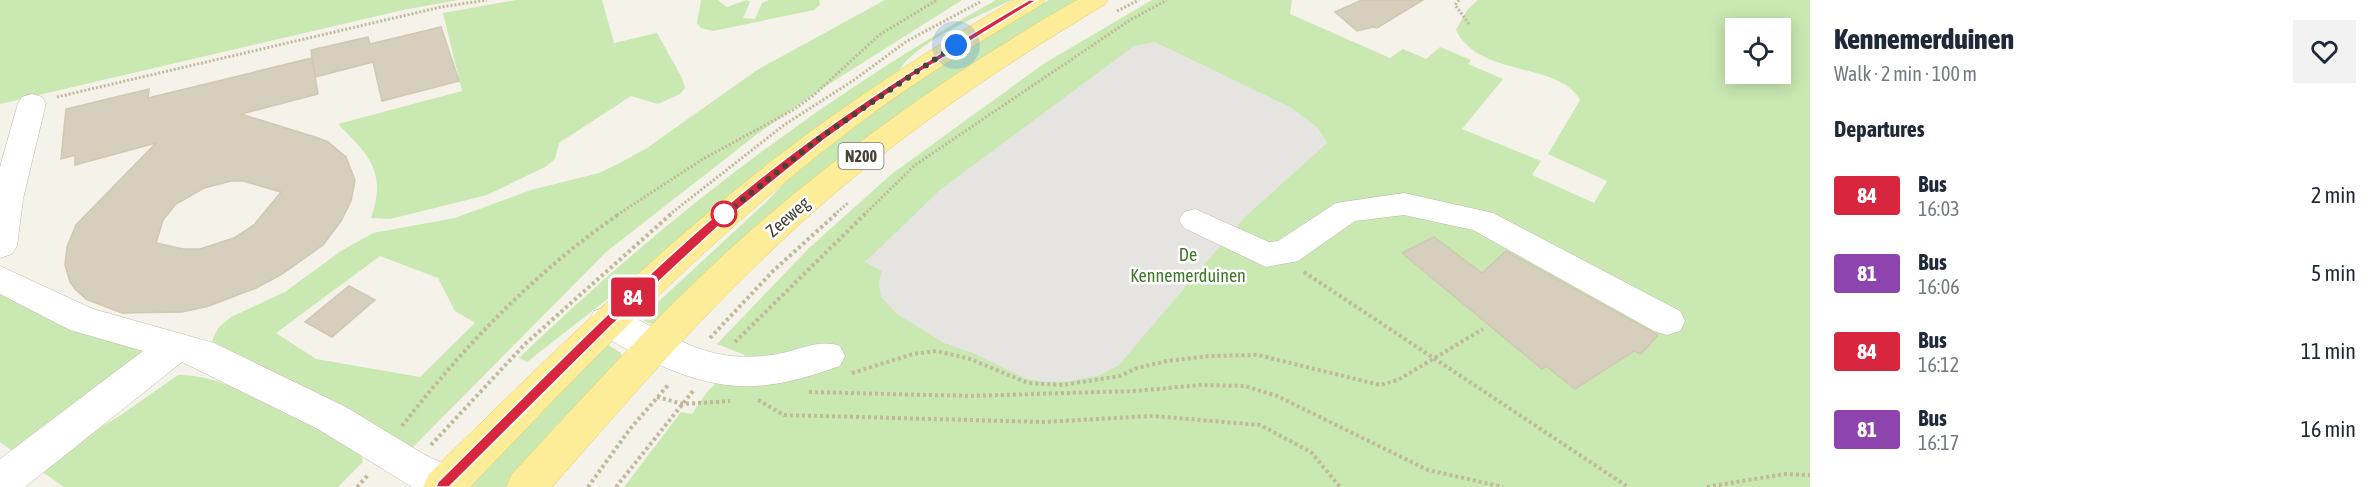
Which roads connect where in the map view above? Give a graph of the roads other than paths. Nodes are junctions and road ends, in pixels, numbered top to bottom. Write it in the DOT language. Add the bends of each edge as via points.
graph roads {
  1 [pos="1032,0"];
  2 [pos="1101,8"];
  3 [pos="32,103"];
  4 [pos="1196,220"];
  5 [pos="0,246"];
  6 [pos="0,279"];
  7 [pos="607,321"];
  8 [pos="1667,321"];
  9 [pos="176,346"];
  10 [pos="653,346"];
  11 [pos="836,366"];
  12 [pos="7,481"];
  13 [pos="445,486"];
  14 [pos="526,487"];
  1 -- 7 [label="main road, N200" via="926,63 821,137 721,217"];
  2 -- 10 [label="main road, Zeeweg / N200" via="1004,53 848,166 741,259"];
  3 -- 5 [label="lane" via="7,199"];
  4 -- 8 [label="lane" via="1266,255 1286,252 1347,211 1404,204 1482,221"];
  6 -- 9 [label="lane" via="83,320"];
  7 -- 10 [label="lane"];
  7 -- 13 [label="main road, N200"];
  9 -- 12 [label="lane"];
  9 -- 13 [label="lane" via="211,358 332,418"];
  10 -- 11 [label="lane" via="700,365 725,370"];
  10 -- 14 [label="main road, Zeeweg / N200"];
}
